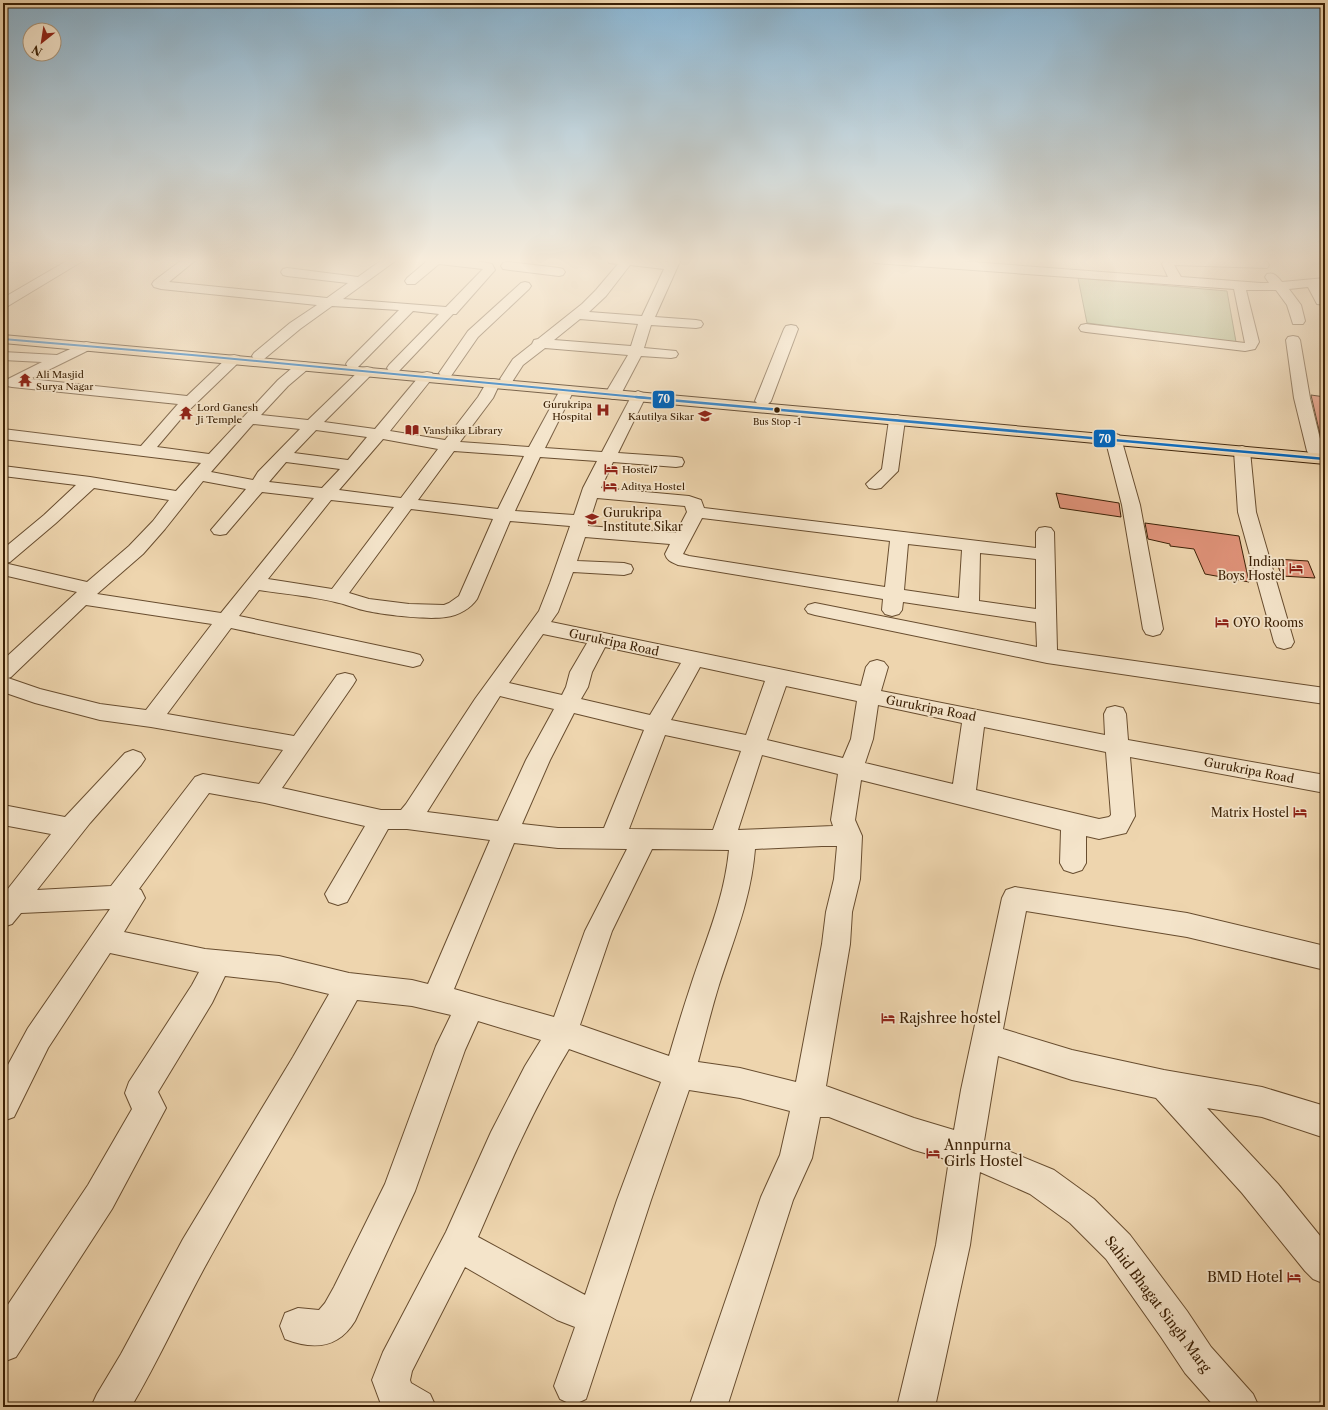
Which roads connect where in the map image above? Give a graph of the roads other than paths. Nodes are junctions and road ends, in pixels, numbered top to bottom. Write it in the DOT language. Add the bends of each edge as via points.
graph roads {
  1 [pos="297,325"];
  2 [pos="395,325"];
  3 [pos="437,325"];
  4 [pos="483,325"];
  5 [pos="564,325"];
  6 [pos="646,325"];
  7 [pos="1248,325"];
  8 [pos="1086,328"];
  9 [pos="791,329"];
  10 [pos="3,334"];
  11 [pos="3,339"];
  12 [pos="1293,340"];
  13 [pos="539,343"];
  14 [pos="86,346"];
  15 [pos="636,352"];
  16 [pos="671,354"];
  17 [pos="3,356"];
  18 [pos="259,356"];
  19 [pos="58,359"];
  20 [pos="234,359"];
  21 [pos="303,366"];
  22 [pos="360,368"];
  23 [pos="394,368"];
  24 [pos="446,373"];
  25 [pos="427,376"];
  26 [pos="500,381"];
  27 [pos="8,385"];
  28 [pos="567,390"];
  29 [pos="615,391"];
  30 [pos="638,396"];
  31 [pos="190,400"];
  32 [pos="763,401"];
  33 [pos="249,419"];
  34 [pos="897,420"];
  35 [pos="312,425"];
  36 [pos="3,434"];
  37 [pos="379,434"];
  38 [pos="1113,438"];
  39 [pos="448,446"];
  40 [pos="145,451"];
  41 [pos="1242,451"];
  42 [pos="534,452"];
  43 [pos="1322,454"];
  44 [pos="282,457"];
  45 [pos="606,457"];
  46 [pos="213,459"];
  47 [pos="676,462"];
  48 [pos="352,465"];
  49 [pos="3,471"];
  50 [pos="200,475"];
  51 [pos="90,482"];
  52 [pos="875,484"];
  53 [pos="258,486"];
  54 [pos="591,492"];
  55 [pos="326,493"];
  56 [pos="180,497"];
  57 [pos="405,503"];
  58 [pos="696,512"];
  59 [pos="504,516"];
  60 [pos="579,526"];
  61 [pos="220,530"];
  62 [pos="1045,532"];
  63 [pos="3,536"];
  64 [pos="900,537"];
  65 [pos="25,539"];
  66 [pos="681,539"];
  67 [pos="971,546"];
  68 [pos="1045,556"];
  69 [pos="3,558"];
  70 [pos="566,566"];
  71 [pos="3,569"];
  72 [pos="624,569"];
  73 [pos="255,583"];
  74 [pos="86,594"];
  75 [pos="894,595"];
  76 [pos="337,596"];
  77 [pos="969,606"];
  78 [pos="815,609"];
  79 [pos="1046,617"];
  80 [pos="226,620"];
  81 [pos="891,625"];
  82 [pos="538,626"];
  83 [pos="1153,629"];
  84 [pos="599,639"];
  85 [pos="1284,642"];
  86 [pos="1047,656"];
  87 [pos="694,659"];
  88 [pos="413,660"];
  89 [pos="877,667"];
  90 [pos="3,672"];
  91 [pos="778,676"];
  92 [pos="345,680"];
  93 [pos="3,684"];
  94 [pos="495,687"];
  95 [pos="869,696"];
  96 [pos="1325,696"];
  97 [pos="568,704"];
  98 [pos="1115,714"];
  99 [pos="974,717"];
  100 [pos="151,718"];
  101 [pos="656,725"];
  102 [pos="300,745"];
  103 [pos="754,745"];
  104 [pos="1117,746"];
  105 [pos="133,759"];
  106 [pos="851,768"];
  107 [pos="1325,784"];
  108 [pos="265,794"];
  109 [pos="963,796"];
  110 [pos="3,815"];
  111 [pos="407,819"];
  112 [pos="381,820"];
  113 [pos="1074,823"];
  114 [pos="70,828"];
  115 [pos="506,831"];
  116 [pos="850,836"];
  117 [pos="613,838"];
  118 [pos="645,838"];
  119 [pos="732,840"];
  120 [pos="1073,862"];
  121 [pos="338,894"];
  122 [pos="118,897"];
  123 [pos="6,906"];
  124 [pos="103,940"];
  125 [pos="1325,958"];
  126 [pos="218,962"];
  127 [pos="349,986"];
  128 [pos="436,999"];
  129 [pos="471,1006"];
  130 [pos="562,1033"];
  131 [pos="987,1038"];
  132 [pos="679,1074"];
  133 [pos="1164,1085"];
  134 [pos="808,1100"];
  135 [pos="3,1106"];
  136 [pos="1325,1122"];
  137 [pos="968,1150"];
  138 [pos="458,1244"];
  139 [pos="1325,1267"];
  140 [pos="595,1317"];
  141 [pos="298,1326"];
  142 [pos="3,1344"];
  143 [pos="573,1386"];
  144 [pos="110,1407"];
  145 [pos="416,1407"];
  146 [pos="708,1407"];
  147 [pos="916,1407"];
  148 [pos="1240,1407"];
  1 -- 18 [label="street"];
  2 -- 22 [label="street"];
  3 -- 23 [label="street"];
  4 -- 24 [label="street" via="473,334"];
  5 -- 13 [label="street"];
  6 -- 15 [label="street"];
  7 -- 8 [label="street" via="1252,342 1246,347"];
  9 -- 32 [label="street"];
  10 -- 18 [label="main road"];
  11 -- 14 [label="main road"];
  12 -- 43 [label="street" via="1302,398"];
  13 -- 15 [label="street"];
  13 -- 26 [label="street"];
  14 -- 19 [label="street"];
  14 -- 20 [label="main road"];
  15 -- 16 [label="street"];
  15 -- 29 [label="street"];
  17 -- 19 [label="street"];
  18 -- 22 [label="main road"];
  19 -- 27 [label="street"];
  20 -- 21 [label="main road"];
  20 -- 31 [label="street"];
  21 -- 22 [label="main road"];
  21 -- 33 [label="street"];
  22 -- 23 [label="main road"];
  22 -- 25 [label="main road"];
  22 -- 35 [label="street"];
  23 -- 24 [label="main road"];
  24 -- 26 [label="main road"];
  25 -- 26 [label="main road"];
  25 -- 37 [label="street"];
  26 -- 28 [label="main road"];
  26 -- 29 [label="main road"];
  26 -- 39 [label="street"];
  27 -- 31 [label="street"];
  28 -- 29 [label="main road"];
  28 -- 42 [label="street"];
  29 -- 30 [label="main road"];
  29 -- 32 [label="main road"];
  30 -- 34 [label="main road"];
  30 -- 45 [label="street"];
  31 -- 40 [label="street"];
  32 -- 43 [label="main road"];
  33 -- 35 [label="street"];
  33 -- 46 [label="street"];
  34 -- 38 [label="main road"];
  34 -- 52 [label="street" via="890,471"];
  35 -- 37 [label="street"];
  35 -- 44 [label="street"];
  36 -- 40 [label="street"];
  37 -- 39 [label="street"];
  37 -- 48 [label="street"];
  38 -- 41 [label="main road"];
  38 -- 83 [label="street" via="1131,506"];
  39 -- 42 [label="street"];
  39 -- 57 [label="street"];
  40 -- 46 [label="street"];
  41 -- 43 [label="main road"];
  41 -- 85 [label="street" via="1247,512"];
  42 -- 45 [label="street"];
  42 -- 59 [label="street"];
  44 -- 48 [label="street"];
  44 -- 53 [label="street"];
  45 -- 47 [label="street"];
  45 -- 54 [label="street"];
  46 -- 50 [label="street"];
  48 -- 55 [label="street"];
  49 -- 51 [label="street"];
  50 -- 53 [label="street"];
  50 -- 56 [label="street"];
  51 -- 56 [label="street"];
  51 -- 65 [label="street"];
  53 -- 55 [label="street"];
  53 -- 61 [label="street"];
  54 -- 58 [label="street" via="689,502 695,504"];
  54 -- 60 [label="street"];
  55 -- 57 [label="street"];
  55 -- 73 [label="street"];
  56 -- 74 [label="street" via="136,550"];
  57 -- 59 [label="street"];
  57 -- 76 [label="street"];
  58 -- 64 [label="street"];
  58 -- 66 [label="street"];
  59 -- 60 [label="street"];
  59 -- 76 [label="street" via="467,599 456,607 446,611 409,610 368,605"];
  60 -- 66 [label="street"];
  60 -- 70 [label="street"];
  62 -- 68 [label="street"];
  63 -- 65 [label="street"];
  64 -- 67 [label="street"];
  64 -- 75 [label="street"];
  65 -- 69 [label="street"];
  66 -- 75 [label="street" via="674,554 685,561"];
  67 -- 68 [label="street"];
  67 -- 77 [label="street"];
  68 -- 79 [label="street"];
  70 -- 72 [label="street"];
  70 -- 82 [label="street" via="548,612"];
  71 -- 74 [label="street"];
  73 -- 76 [label="street"];
  73 -- 80 [label="street"];
  74 -- 80 [label="street"];
  74 -- 90 [label="street"];
  75 -- 77 [label="street"];
  75 -- 81 [label="street"];
  77 -- 79 [label="street"];
  78 -- 81 [label="street"];
  79 -- 86 [label="street"];
  80 -- 88 [label="street"];
  80 -- 100 [label="street"];
  81 -- 86 [label="street"];
  82 -- 84 [label="street, Gurukripa Road"];
  82 -- 94 [label="street"];
  84 -- 87 [label="street, Gurukripa Road"];
  84 -- 97 [label="street" via="581,672"];
  86 -- 96 [label="street"];
  87 -- 91 [label="street, Gurukripa Road"];
  87 -- 101 [label="street"];
  89 -- 95 [label="street"];
  91 -- 95 [label="street, Gurukripa Road"];
  91 -- 103 [label="street"];
  92 -- 102 [label="street"];
  93 -- 100 [label="street" via="100,712"];
  94 -- 97 [label="street"];
  94 -- 111 [label="street" via="419,805"];
  95 -- 99 [label="street, Gurukripa Road"];
  95 -- 106 [label="street" via="862,739"];
  97 -- 101 [label="street"];
  97 -- 115 [label="street" via="538,760"];
  98 -- 104 [label="street"];
  99 -- 104 [label="street, Gurukripa Road"];
  99 -- 109 [label="street"];
  100 -- 102 [label="street"];
  101 -- 103 [label="street"];
  101 -- 117 [label="street"];
  102 -- 108 [label="street"];
  103 -- 106 [label="street"];
  103 -- 119 [label="street"];
  104 -- 107 [label="street, Gurukripa Road"];
  104 -- 113 [label="street" via="1123,816 1118,826 1099,829"];
  105 -- 114 [label="street"];
  106 -- 109 [label="street"];
  106 -- 116 [label="street" via="843,820"];
  108 -- 112 [label="street"];
  108 -- 122 [label="street" via="203,783"];
  109 -- 113 [label="street"];
  110 -- 114 [label="street"];
  111 -- 112 [label="street"];
  111 -- 115 [label="street"];
  112 -- 121 [label="street"];
  113 -- 120 [label="street"];
  114 -- 123 [label="street"];
  115 -- 117 [label="street" via="558,838"];
  115 -- 128 [label="street"];
  116 -- 119 [label="street"];
  116 -- 134 [label="street" via="847,879 839,912 836,944"];
  117 -- 118 [label="street"];
  118 -- 119 [label="street"];
  118 -- 130 [label="street" via="599,931"];
  119 -- 132 [label="street" via="741,861 735,896"];
  122 -- 123 [label="street"];
  122 -- 124 [label="street" via="132,898"];
  124 -- 126 [label="street, Sahid Bhagat Singh Marg"];
  124 -- 135 [label="street" via="38,1038"];
  125 -- 131 [label="street" via="1187,926 1016,898"];
  126 -- 127 [label="street, Sahid Bhagat Singh Marg" via="280,969"];
  126 -- 142 [label="street" via="202,994 140,1093 150,1108 100,1197"];
  127 -- 128 [label="street, Sahid Bhagat Singh Marg" via="412,993"];
  127 -- 144 [label="street" via="304,1068 195,1251"];
  128 -- 129 [label="street, Sahid Bhagat Singh Marg"];
  129 -- 130 [label="street, Sahid Bhagat Singh Marg"];
  129 -- 141 [label="street" via="451,1046 399,1191 348,1300 340,1314 326,1328 315,1330"];
  130 -- 132 [label="street, Sahid Bhagat Singh Marg"];
  130 -- 138 [label="street" via="536,1076 502,1143"];
  131 -- 133 [label="street" via="1072,1065"];
  131 -- 137 [label="street" via="976,1090"];
  132 -- 134 [label="street, Sahid Bhagat Singh Marg" via="740,1083"];
  132 -- 140 [label="street"];
  133 -- 136 [label="street" via="1262,1102"];
  133 -- 139 [label="street" via="1225,1149"];
  134 -- 137 [label="street, Sahid Bhagat Singh Marg" via="829,1102 914,1134"];
  134 -- 146 [label="street" via="796,1158 778,1197"];
  137 -- 147 [label="street" via="953,1245"];
  137 -- 148 [label="street, Sahid Bhagat Singh Marg" via="1042,1182 1082,1211 1118,1247 1198,1360"];
  138 -- 140 [label="street" via="570,1307"];
  138 -- 145 [label="street" via="399,1358 391,1380 396,1396"];
  140 -- 143 [label="street"];
}
